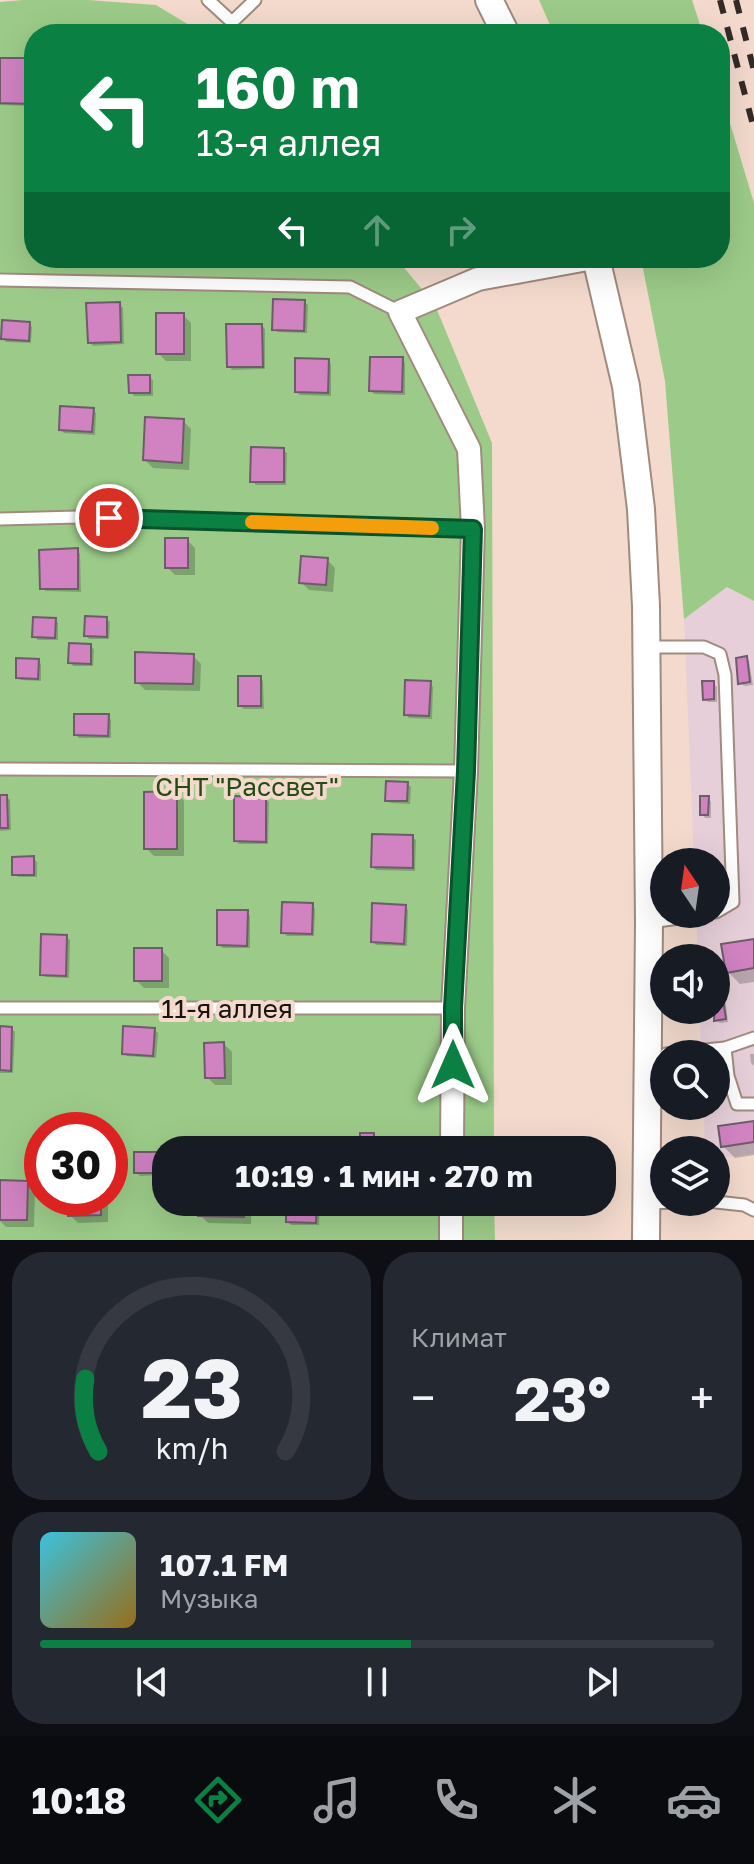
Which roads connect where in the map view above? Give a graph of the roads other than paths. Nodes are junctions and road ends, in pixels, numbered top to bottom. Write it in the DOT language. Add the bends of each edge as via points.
graph roads {
  1 [pos="208,0"];
  2 [pos="255,0"];
  3 [pos="489,0"];
  4 [pos="501,24"];
  5 [pos="539,268"];
  6 [pos="597,268"];
  7 [pos="0,280"];
  8 [pos="400,312"];
  9 [pos="0,519"];
  10 [pos="473,529"];
  11 [pos="646,647"];
  12 [pos="0,769"];
  13 [pos="466,771"];
  14 [pos="730,904"];
  15 [pos="649,922"];
  16 [pos="0,1008"];
  17 [pos="453,1008"];
  18 [pos="754,1038"];
  19 [pos="658,1040"];
  20 [pos="730,1046"];
  21 [pos="730,1082"];
  22 [pos="754,1104"];
  23 [pos="653,1120"];
  24 [pos="452,1136"];
  25 [pos="646,1203"];
  26 [pos="650,1203"];
  27 [pos="730,1204"];
  28 [pos="754,1210"];
  29 [pos="451,1216"];
  30 [pos="451,1240"];
  31 [pos="646,1240"];
  1 -- 2 [label="lane" via="232,22"];
  3 -- 4 [label="street"];
  5 -- 8 [label="street" via="478,279"];
  6 -- 11 [label="street" via="626,386 641,509"];
  7 -- 8 [label="lane" via="350,287"];
  8 -- 10 [label="street" via="469,449"];
  9 -- 10 [label="lane"];
  10 -- 13 [label="street"];
  11 -- 14 [label="lane" via="704,647 720,654 727,705"];
  11 -- 15 [label="street"];
  12 -- 13 [label="lane"];
  13 -- 17 [label="street"];
  15 -- 19 [label="street"];
  16 -- 17 [label="lane, 11-я аллея"];
  17 -- 24 [label="street"];
  18 -- 20 [label="lane"];
  21 -- 22 [label="lane" via="737,1104"];
  23 -- 25 [label="street"];
  25 -- 26 [label="lane"];
  25 -- 31 [label="street"];
  27 -- 28 [label="lane"];
  29 -- 30 [label="street"];
}
